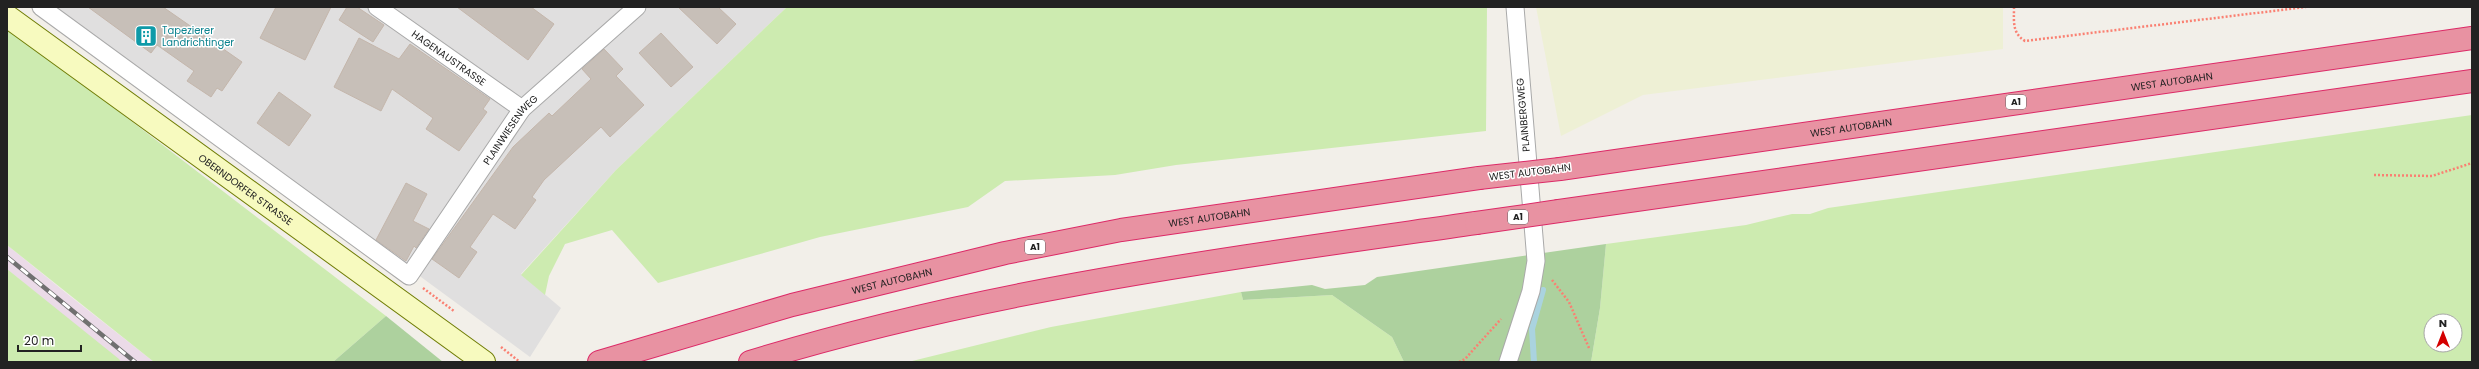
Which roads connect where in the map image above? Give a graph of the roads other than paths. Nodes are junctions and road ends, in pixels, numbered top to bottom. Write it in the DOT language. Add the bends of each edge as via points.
graph roads {
  1 [pos="41,7"];
  2 [pos="377,7"];
  3 [pos="637,7"];
  4 [pos="1515,7"];
  5 [pos="7,16"];
  6 [pos="2472,38"];
  7 [pos="2472,81"];
  8 [pos="522,108"];
  9 [pos="484,362"];
  10 [pos="600,362"];
  11 [pos="750,362"];
  12 [pos="1508,362"];
  1 -- 8 [label="street, PLAINWIESENWEG" via="409,276"];
  2 -- 8 [label="street, HAGENAUSTRASSE"];
  3 -- 8 [label="street, PLAINWIESENWEG"];
  4 -- 12 [label="street, PLAINBERGWEG" via="1536,261 1530,291"];
  5 -- 9 [label="main road, OBERNDORFER STRASSE"];
  6 -- 10 [label="highway, WEST AUTOBAHN / A1, bridge" via="1128,229 1005,253 792,305"];
  7 -- 11 [label="highway, A1, bridge" via="1143,271 1038,290 807,344"];
}
